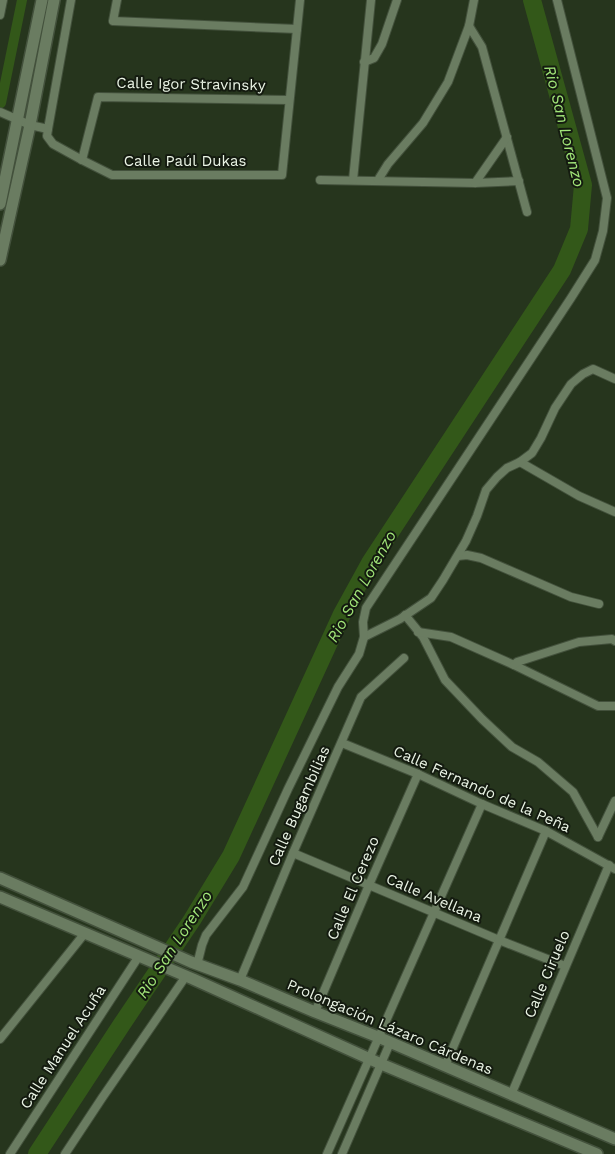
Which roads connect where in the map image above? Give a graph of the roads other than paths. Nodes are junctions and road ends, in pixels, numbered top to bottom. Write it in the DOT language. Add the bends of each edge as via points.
graph roads {
  1 [pos="3,0"];
  2 [pos="42,0"];
  3 [pos="54,0"];
  4 [pos="71,0"];
  5 [pos="117,0"];
  6 [pos="300,0"];
  7 [pos="370,0"];
  8 [pos="397,0"];
  9 [pos="474,0"];
  10 [pos="557,0"];
  11 [pos="0,15"];
  12 [pos="469,26"];
  13 [pos="297,29"];
  14 [pos="364,62"];
  15 [pos="290,100"];
  16 [pos="0,112"];
  17 [pos="18,120"];
  18 [pos="30,125"];
  19 [pos="48,129"];
  20 [pos="507,137"];
  21 [pos="82,160"];
  22 [pos="320,180"];
  23 [pos="352,180"];
  24 [pos="378,180"];
  25 [pos="519,181"];
  26 [pos="474,182"];
  27 [pos="0,204"];
  28 [pos="527,212"];
  29 [pos="0,260"];
  30 [pos="615,379"];
  31 [pos="520,462"];
  32 [pos="615,512"];
  33 [pos="458,556"];
  34 [pos="599,604"];
  35 [pos="405,615"];
  36 [pos="418,632"];
  37 [pos="364,637"];
  38 [pos="615,641"];
  39 [pos="404,658"];
  40 [pos="514,665"];
  41 [pos="615,706"];
  42 [pos="342,743"];
  43 [pos="418,774"];
  44 [pos="615,801"];
  45 [pos="482,804"];
  46 [pos="546,831"];
  47 [pos="293,853"];
  48 [pos="612,867"];
  49 [pos="0,878"];
  50 [pos="13,884"];
  51 [pos="369,885"];
  52 [pos="1,899"];
  53 [pos="434,913"];
  54 [pos="85,933"];
  55 [pos="499,940"];
  56 [pos="144,958"];
  57 [pos="194,964"];
  58 [pos="565,966"];
  59 [pos="184,975"];
  60 [pos="240,980"];
  61 [pos="315,1012"];
  62 [pos="378,1037"];
  63 [pos="0,1039"];
  64 [pos="390,1043"];
  65 [pos="369,1058"];
  66 [pos="381,1064"];
  67 [pos="445,1066"];
  68 [pos="512,1095"];
  69 [pos="615,1139"];
  70 [pos="10,1154"];
  71 [pos="65,1154"];
  72 [pos="327,1154"];
  73 [pos="342,1154"];
  74 [pos="597,1154"];
  1 -- 11 [label="street"];
  2 -- 17 [label="main road"];
  3 -- 18 [label="main road"];
  4 -- 19 [label="street"];
  5 -- 13 [label="street" via="113,21"];
  6 -- 13 [label="street"];
  7 -- 14 [label="street"];
  8 -- 14 [label="street" via="382,44 374,58"];
  9 -- 12 [label="street"];
  10 -- 37 [label="street" via="607,198 595,260 366,608"];
  12 -- 20 [label="street" via="482,47"];
  12 -- 24 [label="street" via="448,82 423,123"];
  13 -- 15 [label="street"];
  14 -- 23 [label="street"];
  15 -- 21 [label="street, Calle Igor Stravinsky" via="98,97"];
  15 -- 21 [label="street, Calle Paúl Dukas" via="282,175 112,175"];
  16 -- 17 [label="street"];
  17 -- 18 [label="street"];
  17 -- 27 [label="main road"];
  18 -- 19 [label="street"];
  18 -- 29 [label="main road"];
  19 -- 21 [label="street, Calle Paúl Dukas" via="47,136 53,144"];
  20 -- 25 [label="street"];
  20 -- 26 [label="street"];
  22 -- 23 [label="street"];
  23 -- 24 [label="street"];
  24 -- 26 [label="street"];
  25 -- 26 [label="street"];
  25 -- 28 [label="street"];
  30 -- 31 [label="street" via="593,369 571,384 532,453"];
  31 -- 32 [label="street" via="579,496"];
  31 -- 33 [label="street" via="507,468 486,490"];
  33 -- 34 [label="street" via="481,558 571,597"];
  33 -- 35 [label="street" via="430,598"];
  35 -- 36 [label="street"];
  35 -- 37 [label="street"];
  36 -- 40 [label="street" via="451,637"];
  36 -- 44 [label="street" via="445,680 512,747 538,762 573,792 598,837"];
  37 -- 57 [label="street" via="359,654 338,687 288,789 244,888 206,935"];
  38 -- 40 [label="street" via="579,642"];
  39 -- 42 [label="street, Calle Bugambilias" via="361,697"];
  40 -- 41 [label="street" via="598,706"];
  42 -- 43 [label="street, Calle Fernando de la Peña"];
  42 -- 47 [label="street, Calle Bugambilias"];
  43 -- 45 [label="street, Calle Fernando de la Peña"];
  43 -- 51 [label="street, Calle El Cerezo"];
  45 -- 46 [label="street, Calle Fernando de la Peña"];
  45 -- 53 [label="street"];
  46 -- 48 [label="street, Calle Fernando de la Peña"];
  46 -- 55 [label="street"];
  47 -- 51 [label="street, Calle Avellana"];
  47 -- 60 [label="street, Calle Bugambilias"];
  48 -- 58 [label="street, Calle Ciruelo"];
  49 -- 50 [label="main road, Prolongación Lázaro Cárdenas"];
  50 -- 52 [label="street"];
  50 -- 57 [label="main road, Prolongación Lázaro Cárdenas"];
  51 -- 53 [label="street, Calle Avellana"];
  51 -- 61 [label="street, Calle El Cerezo"];
  52 -- 54 [label="main road"];
  53 -- 55 [label="street, Calle Avellana"];
  53 -- 62 [label="street"];
  54 -- 56 [label="main road"];
  54 -- 63 [label="street"];
  55 -- 58 [label="street, Calle Avellana"];
  55 -- 67 [label="street"];
  56 -- 59 [label="main road"];
  56 -- 70 [label="street, Calle Manuel Acuña"];
  57 -- 60 [label="main road, Prolongación Lázaro Cárdenas"];
  58 -- 68 [label="street, Calle Ciruelo"];
  59 -- 65 [label="main road"];
  59 -- 71 [label="street"];
  60 -- 61 [label="main road, Prolongación Lázaro Cárdenas"];
  61 -- 62 [label="main road, Prolongación Lázaro Cárdenas"];
  62 -- 64 [label="main road, Prolongación Lázaro Cárdenas"];
  62 -- 65 [label="street"];
  64 -- 66 [label="street"];
  64 -- 67 [label="main road, Prolongación Lázaro Cárdenas"];
  65 -- 66 [label="main road"];
  65 -- 72 [label="street"];
  66 -- 73 [label="street"];
  66 -- 74 [label="main road"];
  67 -- 68 [label="main road, Prolongación Lázaro Cárdenas"];
  68 -- 69 [label="main road, Prolongación Lázaro Cárdenas"];
}
